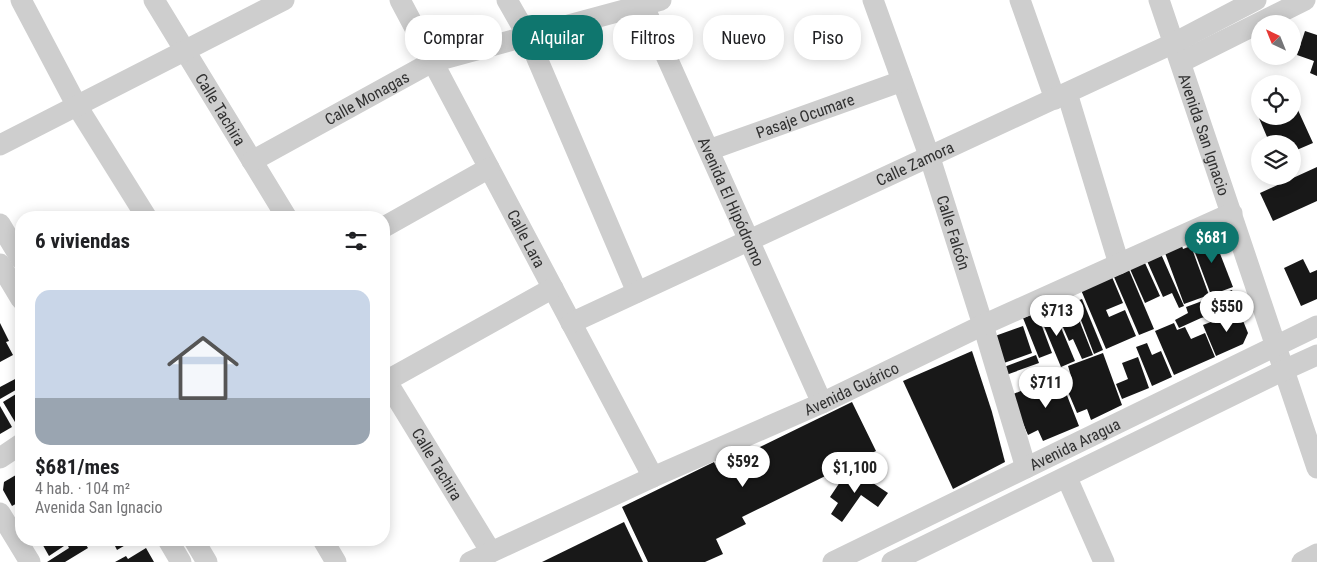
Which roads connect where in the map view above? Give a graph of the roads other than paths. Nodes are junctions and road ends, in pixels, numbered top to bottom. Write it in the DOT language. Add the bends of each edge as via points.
graph roads {
  1 [pos="21,0"];
  2 [pos="154,0"];
  3 [pos="284,0"];
  4 [pos="400,0"];
  5 [pos="507,0"];
  6 [pos="873,0"];
  7 [pos="1020,0"];
  8 [pos="1159,0"];
  9 [pos="1256,0"];
  10 [pos="1305,0"];
  11 [pos="648,2"];
  12 [pos="516,15"];
  13 [pos="600,15"];
  14 [pos="512,39"];
  15 [pos="185,50"];
  16 [pos="1178,53"];
  17 [pos="538,60"];
  18 [pos="432,62"];
  19 [pos="902,81"];
  20 [pos="1061,96"];
  21 [pos="77,106"];
  22 [pos="0,145"];
  23 [pos="709,150"];
  24 [pos="930,158"];
  25 [pos="252,161"];
  26 [pos="489,168"];
  27 [pos="143,211"];
  28 [pos="283,211"];
  29 [pos="1232,213"];
  30 [pos="0,224"];
  31 [pos="390,224"];
  32 [pos="750,241"];
  33 [pos="15,248"];
  34 [pos="0,264"];
  35 [pos="1119,264"];
  36 [pos="553,288"];
  37 [pos="637,292"];
  38 [pos="14,297"];
  39 [pos="571,324"];
  40 [pos="983,325"];
  41 [pos="1317,326"];
  42 [pos="1276,345"];
  43 [pos="1317,355"];
  44 [pos="1284,370"];
  45 [pos="390,386"];
  46 [pos="390,393"];
  47 [pos="822,403"];
  48 [pos="15,448"];
  49 [pos="0,458"];
  50 [pos="1026,468"];
  51 [pos="1317,468"];
  52 [pos="653,477"];
  53 [pos="1066,478"];
  54 [pos="0,513"];
  55 [pos="15,538"];
  56 [pos="20,546"];
  57 [pos="172,546"];
  58 [pos="198,546"];
  59 [pos="327,546"];
  60 [pos="491,552"];
  61 [pos="1317,554"];
  62 [pos="903,560"];
  63 [pos="30,562"];
  64 [pos="181,562"];
  65 [pos="207,562"];
  66 [pos="336,562"];
  67 [pos="470,562"];
  68 [pos="833,562"];
  69 [pos="1104,562"];
  70 [pos="1302,562"];
  1 -- 21 [label="street"];
  2 -- 15 [label="street, Calle Tachira"];
  3 -- 15 [label="street"];
  4 -- 18 [label="street, Calle Lara"];
  5 -- 12 [label="street"];
  6 -- 19 [label="street, Calle Falcón"];
  7 -- 20 [label="street"];
  8 -- 16 [label="street, Avenida San Ignacio"];
  9 -- 16 [label="street, Calle Zamora"];
  10 -- 16 [label="street, Calle Zamora"];
  11 -- 13 [label="street, Calle Monagas"];
  11 -- 23 [label="street, Avenida El Hipódromo"];
  14 -- 18 [label="street, Calle Monagas"];
  15 -- 21 [label="street"];
  15 -- 25 [label="street, Calle Tachira"];
  16 -- 20 [label="street, Calle Zamora"];
  16 -- 29 [label="street, Avenida San Ignacio"];
  17 -- 37 [label="street"];
  18 -- 25 [label="street, Calle Monagas"];
  18 -- 26 [label="street, Calle Lara"];
  19 -- 23 [label="street, Pasaje Ocumare"];
  19 -- 24 [label="street, Calle Falcón"];
  20 -- 24 [label="street, Calle Zamora"];
  20 -- 35 [label="street"];
  21 -- 22 [label="street"];
  21 -- 27 [label="street"];
  23 -- 32 [label="street, Avenida El Hipódromo"];
  24 -- 32 [label="street, Calle Zamora"];
  24 -- 40 [label="street, Calle Falcón"];
  25 -- 28 [label="street, Calle Tachira"];
  26 -- 31 [label="street"];
  26 -- 36 [label="street, Calle Lara"];
  29 -- 35 [label="street, Avenida Guárico"];
  29 -- 42 [label="street, Avenida San Ignacio"];
  30 -- 33 [label="street"];
  32 -- 37 [label="street, Calle Zamora"];
  32 -- 47 [label="street, Avenida El Hipódromo"];
  34 -- 38 [label="street"];
  35 -- 40 [label="street, Avenida Guárico"];
  36 -- 39 [label="street, Calle Lara"];
  36 -- 45 [label="street"];
  37 -- 39 [label="street, Calle Zamora"];
  39 -- 52 [label="street, Calle Lara"];
  40 -- 47 [label="street, Avenida Guárico"];
  40 -- 50 [label="street, Calle Falcón"];
  41 -- 42 [label="street, Avenida Aragua"];
  42 -- 44 [label="street, Avenida San Ignacio"];
  42 -- 50 [label="street, Avenida Aragua"];
  43 -- 44 [label="street, Avenida Aragua"];
  44 -- 51 [label="street, Avenida San Ignacio"];
  44 -- 53 [label="street, Avenida Aragua"];
  46 -- 60 [label="street, Calle Tachira"];
  47 -- 52 [label="street, Avenida Guárico"];
  48 -- 49 [label="street"];
  50 -- 68 [label="street, Avenida Aragua"];
  52 -- 60 [label="street, Avenida Guárico"];
  53 -- 62 [label="street, Avenida Aragua"];
  53 -- 69 [label="street"];
  54 -- 55 [label="street"];
  56 -- 63 [label="street"];
  57 -- 64 [label="street"];
  58 -- 65 [label="street"];
  59 -- 66 [label="street"];
  60 -- 67 [label="street, Avenida Guárico"];
  61 -- 70 [label="street"];
}
